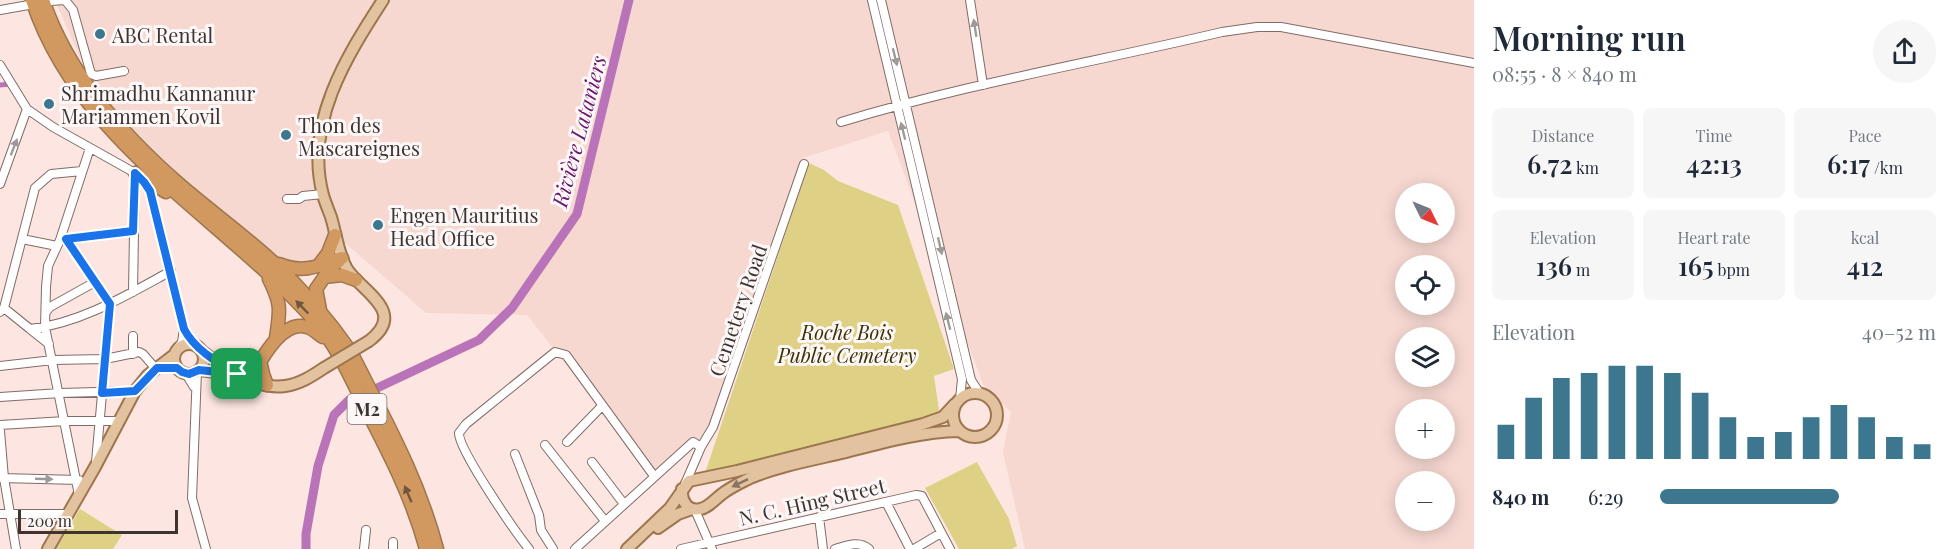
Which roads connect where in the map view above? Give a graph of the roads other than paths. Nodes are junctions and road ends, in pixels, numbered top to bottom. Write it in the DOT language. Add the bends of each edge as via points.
graph roads {
  1 [pos="383,0"];
  2 [pos="872,0"];
  3 [pos="881,0"];
  4 [pos="970,0"];
  5 [pos="38,2"];
  6 [pos="0,10"];
  7 [pos="1474,63"];
  8 [pos="0,66"];
  9 [pos="124,71"];
  10 [pos="11,83"];
  11 [pos="0,84"];
  12 [pos="983,85"];
  13 [pos="91,100"];
  14 [pos="906,103"];
  15 [pos="897,105"];
  16 [pos="27,109"];
  17 [pos="841,122"];
  18 [pos="90,148"];
  19 [pos="804,164"];
  20 [pos="82,171"];
  21 [pos="135,173"];
  22 [pos="0,182"];
  23 [pos="323,194"];
  24 [pos="287,199"];
  25 [pos="216,226"];
  26 [pos="133,231"];
  27 [pos="335,235"];
  28 [pos="22,239"];
  29 [pos="61,242"];
  30 [pos="342,258"];
  31 [pos="268,265"];
  32 [pos="171,271"];
  33 [pos="321,271"];
  34 [pos="356,280"];
  35 [pos="95,282"];
  36 [pos="133,292"];
  37 [pos="110,304"];
  38 [pos="2,310"];
  39 [pos="320,310"];
  40 [pos="46,312"];
  41 [pos="45,327"];
  42 [pos="30,329"];
  43 [pos="184,329"];
  44 [pos="134,336"];
  45 [pos="276,338"];
  46 [pos="49,344"];
  47 [pos="335,348"];
  48 [pos="200,349"];
  49 [pos="176,352"];
  50 [pos="132,354"];
  51 [pos="105,359"];
  52 [pos="53,360"];
  53 [pos="260,361"];
  54 [pos="0,366"];
  55 [pos="157,368"];
  56 [pos="190,371"];
  57 [pos="242,376"];
  58 [pos="267,385"];
  59 [pos="135,391"];
  60 [pos="60,393"];
  61 [pos="102,393"];
  62 [pos="980,394"];
  63 [pos="0,397"];
  64 [pos="958,401"];
  65 [pos="602,406"];
  66 [pos="65,421"];
  67 [pos="119,421"];
  68 [pos="99,422"];
  69 [pos="0,425"];
  70 [pos="0,431"];
  71 [pos="959,432"];
  72 [pos="567,442"];
  73 [pos="545,445"];
  74 [pos="701,447"];
  75 [pos="515,454"];
  76 [pos="592,462"];
  77 [pos="693,463"];
  78 [pos="95,467"];
  79 [pos="654,476"];
  80 [pos="2,478"];
  81 [pos="700,479"];
  82 [pos="76,480"];
  83 [pos="88,480"];
  84 [pos="684,487"];
  85 [pos="79,495"];
  86 [pos="886,502"];
  87 [pos="624,504"];
  88 [pos="700,508"];
  89 [pos="9,513"];
  90 [pos="0,514"];
  91 [pos="68,514"];
  92 [pos="819,517"];
  93 [pos="605,522"];
  94 [pos="366,530"];
  95 [pos="941,533"];
  96 [pos="710,545"];
  97 [pos="16,549"];
  98 [pos="48,549"];
  99 [pos="206,549"];
  100 [pos="364,549"];
  101 [pos="426,549"];
  102 [pos="437,549"];
  103 [pos="529,549"];
  104 [pos="553,549"];
  105 [pos="575,549"];
  106 [pos="627,549"];
  107 [pos="635,549"];
  108 [pos="681,549"];
  109 [pos="823,549"];
  110 [pos="835,549"];
  111 [pos="869,549"];
  112 [pos="912,549"];
  113 [pos="950,549"];
  1 -- 23 [label="main road" via="350,51 327,106 318,157"];
  2 -- 15 [label="street"];
  3 -- 14 [label="street, one-way"];
  12 -- 4 [label="street, one-way"];
  5 -- 6 [label="street"];
  5 -- 9 [label="street" via="65,0 70,5 91,74"];
  5 -- 13 [label="highway, M2" via="56,54"];
  7 -- 12 [label="street" via="1281,27 1257,27"];
  8 -- 10 [label="street"];
  10 -- 11 [label="street"];
  10 -- 16 [label="street"];
  12 -- 14 [label="street"];
  13 -- 25 [label="highway, M2" via="142,163"];
  13 -- 31 [label="highway, M2"];
  14 -- 15 [label="street"];
  14 -- 62 [label="street, one-way" via="971,380"];
  15 -- 17 [label="street"];
  64 -- 15 [label="street, one-way" via="962,379"];
  16 -- 18 [label="street"];
  22 -- 16 [label="street, one-way"];
  18 -- 20 [label="street"];
  18 -- 21 [label="street"];
  19 -- 74 [label="street, Cemetery Road" via="713,427"];
  20 -- 28 [label="street" via="51,174 35,188"];
  20 -- 29 [label="street"];
  21 -- 25 [label="highway"];
  21 -- 26 [label="street"];
  21 -- 32 [label="street" via="150,191"];
  23 -- 24 [label="street"];
  23 -- 27 [label="main road"];
  25 -- 31 [label="highway, M2"];
  26 -- 29 [label="street"];
  26 -- 36 [label="street"];
  27 -- 30 [label="main road"];
  27 -- 33 [label="highway"];
  28 -- 29 [label="street"];
  28 -- 38 [label="street"];
  29 -- 35 [label="street"];
  29 -- 40 [label="street" via="48,266"];
  30 -- 33 [label="highway"];
  30 -- 34 [label="main road"];
  31 -- 33 [label="highway"];
  31 -- 39 [label="highway, M2"];
  31 -- 45 [label="highway" via="279,302"];
  47 -- 31 [label="highway, M2, one-way"];
  32 -- 36 [label="street"];
  32 -- 43 [label="street"];
  33 -- 34 [label="highway"];
  33 -- 39 [label="highway" via="316,289"];
  34 -- 58 [label="main road, bridge" via="373,294 383,312 380,331 297,383"];
  35 -- 37 [label="street"];
  35 -- 40 [label="street"];
  36 -- 37 [label="street"];
  37 -- 41 [label="street"];
  37 -- 51 [label="street"];
  38 -- 42 [label="street"];
  39 -- 102 [label="highway, M2" via="351,352 410,468"];
  40 -- 41 [label="street"];
  41 -- 42 [label="street"];
  41 -- 46 [label="street"];
  42 -- 46 [label="street"];
  43 -- 48 [label="street"];
  43 -- 49 [label="street"];
  44 -- 50 [label="street"];
  45 -- 47 [label="highway" via="293,327 307,327"];
  45 -- 53 [label="highway"];
  46 -- 52 [label="street"];
  101 -- 47 [label="highway, M2, one-way" via="396,466"];
  48 -- 49 [label="main road" via="184,344"];
  48 -- 56 [label="main road" via="204,362"];
  48 -- 57 [label="main road"];
  49 -- 55 [label="main road"];
  49 -- 56 [label="main road" via="174,362"];
  50 -- 51 [label="street"];
  50 -- 55 [label="street" via="140,352"];
  51 -- 52 [label="street"];
  51 -- 61 [label="street"];
  52 -- 54 [label="street"];
  52 -- 60 [label="street"];
  53 -- 57 [label="highway"];
  53 -- 58 [label="highway"];
  55 -- 56 [label="main road"];
  55 -- 59 [label="main road"];
  56 -- 57 [label="main road"];
  56 -- 99 [label="street" via="195,394 192,498"];
  57 -- 58 [label="main road"];
  59 -- 61 [label="street"];
  59 -- 67 [label="main road"];
  60 -- 61 [label="street"];
  60 -- 63 [label="street"];
  60 -- 66 [label="street"];
  61 -- 68 [label="street"];
  62 -- 64 [label="main road" via="966,395"];
  62 -- 71 [label="main road" via="996,408 996,423 979,437"];
  64 -- 71 [label="main road" via="952,418"];
  64 -- 81 [label="main road" via="935,421"];
  65 -- 72 [label="street"];
  65 -- 79 [label="street"];
  65 -- 103 [label="street" via="566,355 555,352 460,431 459,440"];
  66 -- 68 [label="street"];
  66 -- 69 [label="street"];
  66 -- 82 [label="street"];
  67 -- 68 [label="street"];
  67 -- 78 [label="main road"];
  68 -- 78 [label="street"];
  70 -- 80 [label="street"];
  71 -- 88 [label="main road, one-way" via="933,432 899,439 768,472 733,486"];
  73 -- 93 [label="street"];
  74 -- 77 [label="street, Cemetery Road"];
  74 -- 79 [label="street" via="693,442"];
  75 -- 104 [label="street" via="539,514 541,530"];
  76 -- 87 [label="street"];
  77 -- 81 [label="street"];
  77 -- 84 [label="street, Cemetery Road"];
  78 -- 83 [label="main road"];
  79 -- 87 [label="street"];
  80 -- 82 [label="street, one-way"];
  80 -- 89 [label="street"];
  81 -- 84 [label="main road"];
  81 -- 88 [label="main road" via="708,483 713,493"];
  82 -- 83 [label="street"];
  82 -- 85 [label="street"];
  83 -- 85 [label="main road"];
  84 -- 88 [label="main road" via="682,500"];
  84 -- 106 [label="main road" via="670,508"];
  85 -- 91 [label="main road"];
  86 -- 92 [label="street, N. C. Hing Street"];
  86 -- 95 [label="street, N. C. Hing Street" via="922,496"];
  86 -- 112 [label="street"];
  87 -- 93 [label="street"];
  88 -- 96 [label="street"];
  88 -- 107 [label="main road" via="669,519"];
  89 -- 90 [label="street"];
  89 -- 91 [label="street"];
  89 -- 97 [label="street"];
  91 -- 98 [label="main road"];
  92 -- 96 [label="street, N. C. Hing Street"];
  92 -- 109 [label="street"];
  93 -- 105 [label="street"];
  94 -- 100 [label="street"];
  95 -- 112 [label="street"];
  95 -- 113 [label="street"];
  96 -- 108 [label="street, N. C. Hing Street"];
  110 -- 111 [label="street" via="855,544"];
}
